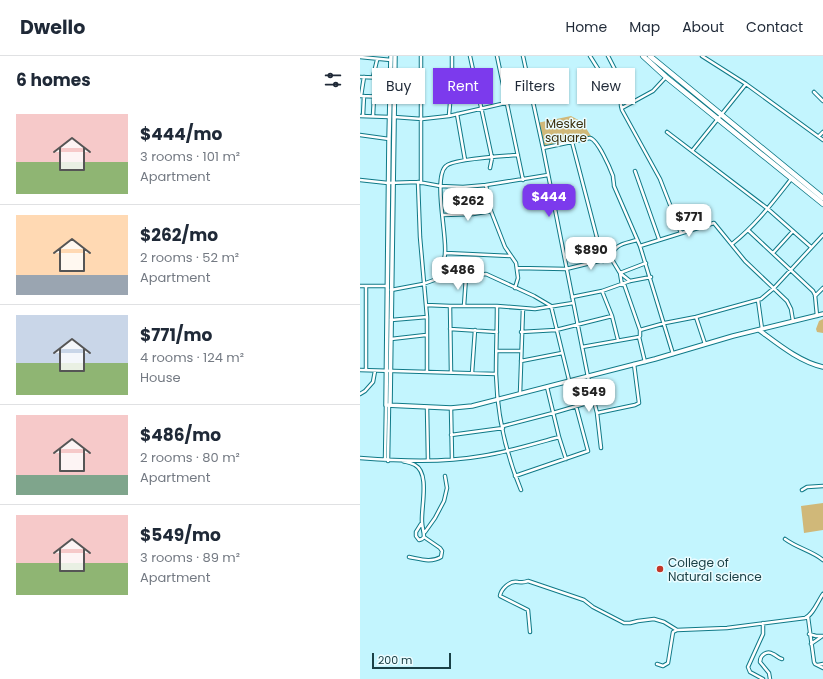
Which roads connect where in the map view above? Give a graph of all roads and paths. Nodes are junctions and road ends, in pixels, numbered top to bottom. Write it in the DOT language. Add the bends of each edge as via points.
graph roads {
  1 [pos="395,56"];
  2 [pos="421,56"];
  3 [pos="452,56"];
  4 [pos="470,56"];
  5 [pos="497,56"];
  6 [pos="523,56"];
  7 [pos="590,56"];
  8 [pos="608,56"];
  9 [pos="643,56"];
  10 [pos="650,56"];
  11 [pos="702,56"];
  12 [pos="360,57"];
  13 [pos="391,58"];
  14 [pos="377,60"];
  15 [pos="376,68"];
  16 [pos="526,68"];
  17 [pos="598,68"];
  18 [pos="501,74"];
  19 [pos="360,77"];
  20 [pos="364,77"];
  21 [pos="372,77"];
  22 [pos="666,77"];
  23 [pos="746,84"];
  24 [pos="814,92"];
  25 [pos="361,96"];
  26 [pos="372,96"];
  27 [pos="823,101"];
  28 [pos="501,103"];
  29 [pos="374,104"];
  30 [pos="391,104"];
  31 [pos="507,104"];
  32 [pos="534,104"];
  33 [pos="480,108"];
  34 [pos="622,108"];
  35 [pos="457,114"];
  36 [pos="720,114"];
  37 [pos="361,116"];
  38 [pos="373,116"];
  39 [pos="449,116"];
  40 [pos="392,117"];
  41 [pos="717,118"];
  42 [pos="422,119"];
  43 [pos="667,132"];
  44 [pos="823,132"];
  45 [pos="360,135"];
  46 [pos="819,136"];
  47 [pos="389,139"];
  48 [pos="823,140"];
  49 [pos="572,142"];
  50 [pos="543,148"];
  51 [pos="692,151"];
  52 [pos="518,155"];
  53 [pos="492,158"];
  54 [pos="464,160"];
  55 [pos="490,168"];
  56 [pos="635,171"];
  57 [pos="548,175"];
  58 [pos="793,177"];
  59 [pos="360,180"];
  60 [pos="524,180"];
  61 [pos="390,183"];
  62 [pos="420,183"];
  63 [pos="440,186"];
  64 [pos="486,186"];
  65 [pos="823,198"];
  66 [pos="823,204"];
  67 [pos="768,209"];
  68 [pos="491,211"];
  69 [pos="442,214"];
  70 [pos="749,231"];
  71 [pos="793,231"];
  72 [pos="681,233"];
  73 [pos="823,235"];
  74 [pos="659,239"];
  75 [pos="637,240"];
  76 [pos="732,244"];
  77 [pos="640,246"];
  78 [pos="812,246"];
  79 [pos="446,253"];
  80 [pos="773,253"];
  81 [pos="512,256"];
  82 [pos="611,258"];
  83 [pos="603,261"];
  84 [pos="646,263"];
  85 [pos="518,268"];
  86 [pos="566,269"];
  87 [pos="790,270"];
  88 [pos="620,273"];
  89 [pos="466,277"];
  90 [pos="651,277"];
  91 [pos="437,279"];
  92 [pos="630,281"];
  93 [pos="423,284"];
  94 [pos="623,284"];
  95 [pos="360,286"];
  96 [pos="366,286"];
  97 [pos="387,286"];
  98 [pos="515,288"];
  99 [pos="774,288"];
  100 [pos="823,288"];
  101 [pos="391,290"];
  102 [pos="602,291"];
  103 [pos="815,296"];
  104 [pos="572,298"];
  105 [pos="758,300"];
  106 [pos="573,303"];
  107 [pos="426,305"];
  108 [pos="450,306"];
  109 [pos="464,306"];
  110 [pos="497,306"];
  111 [pos="551,306"];
  112 [pos="523,308"];
  113 [pos="823,314"];
  114 [pos="612,316"];
  115 [pos="817,316"];
  116 [pos="427,317"];
  117 [pos="696,317"];
  118 [pos="390,320"];
  119 [pos="793,322"];
  120 [pos="665,323"];
  121 [pos="578,324"];
  122 [pos="450,329"];
  123 [pos="760,329"];
  124 [pos="475,330"];
  125 [pos="556,330"];
  126 [pos="640,330"];
  127 [pos="497,332"];
  128 [pos="521,332"];
  129 [pos="426,335"];
  130 [pos="639,336"];
  131 [pos="390,339"];
  132 [pos="618,340"];
  133 [pos="705,344"];
  134 [pos="582,347"];
  135 [pos="497,351"];
  136 [pos="521,351"];
  137 [pos="562,353"];
  138 [pos="673,354"];
  139 [pos="521,361"];
  140 [pos="645,362"];
  141 [pos="634,364"];
  142 [pos="823,367"];
  143 [pos="360,370"];
  144 [pos="366,370"];
  145 [pos="375,371"];
  146 [pos="388,372"];
  147 [pos="426,372"];
  148 [pos="451,372"];
  149 [pos="472,373"];
  150 [pos="496,374"];
  151 [pos="588,376"];
  152 [pos="569,380"];
  153 [pos="547,387"];
  154 [pos="360,394"];
  155 [pos="520,394"];
  156 [pos="498,400"];
  157 [pos="594,401"];
  158 [pos="388,405"];
  159 [pos="427,406"];
  160 [pos="576,406"];
  161 [pos="451,408"];
  162 [pos="553,413"];
  163 [pos="597,414"];
  164 [pos="503,427"];
  165 [pos="451,435"];
  166 [pos="559,437"];
  167 [pos="601,448"];
  168 [pos="507,451"];
  169 [pos="360,458"];
  170 [pos="452,459"];
  171 [pos="566,459"];
  172 [pos="398,460"];
  173 [pos="428,460"];
  174 [pos="386,461"];
  175 [pos="445,476"];
  176 [pos="515,476"];
  177 [pos="823,486"];
  178 [pos="521,490"];
  179 [pos="802,490"];
  180 [pos="421,523"];
  181 [pos="424,532"];
  182 [pos="424,537"];
  183 [pos="785,539"];
  184 [pos="409,557"];
  185 [pos="823,560"];
  186 [pos="823,594"];
  187 [pos="808,617"];
  188 [pos="763,623"];
  189 [pos="677,630"];
  190 [pos="530,632"];
  191 [pos="809,634"];
  192 [pos="822,636"];
  193 [pos="811,644"];
  194 [pos="782,659"];
  195 [pos="657,664"];
  196 [pos="823,664"];
  197 [pos="817,666"];
  198 [pos="823,668"];
  199 [pos="764,679"];
  200 [pos="770,679"];
  1 -- 40 [label="street"];
  2 -- 42 [label="street"];
  3 -- 39 [label="street"];
  4 -- 33 [label="street"];
  5 -- 18 [label="street"];
  6 -- 16 [label="street"];
  7 -- 17 [label="street"];
  8 -- 34 [label="street" via="626,93 621,100"];
  9 -- 22 [label="highway"];
  10 -- 36 [label="highway"];
  11 -- 23 [label="street"];
  12 -- 14 [label="street"];
  13 -- 14 [label="street"];
  14 -- 15 [label="street"];
  19 -- 20 [label="street"];
  20 -- 21 [label="street"];
  20 -- 25 [label="street"];
  22 -- 34 [label="street" via="648,94"];
  22 -- 41 [label="highway"];
  23 -- 36 [label="street"];
  23 -- 46 [label="street"];
  24 -- 27 [label="street"];
  25 -- 26 [label="street"];
  25 -- 37 [label="street"];
  28 -- 33 [label="street"];
  29 -- 38 [label="street"];
  30 -- 40 [label="street"];
  31 -- 52 [label="street"];
  32 -- 50 [label="street"];
  33 -- 35 [label="street"];
  33 -- 53 [label="street"];
  34 -- 72 [label="street" via="660,179"];
  35 -- 39 [label="street"];
  35 -- 54 [label="street"];
  36 -- 41 [label="street"];
  36 -- 58 [label="highway"];
  37 -- 38 [label="street"];
  38 -- 40 [label="street"];
  39 -- 42 [label="street"];
  40 -- 42 [label="street"];
  40 -- 47 [label="street"];
  40 -- 61 [label="street"];
  41 -- 51 [label="street"];
  41 -- 58 [label="highway"];
  42 -- 62 [label="street"];
  43 -- 51 [label="street"];
  44 -- 46 [label="street"];
  45 -- 47 [label="street"];
  46 -- 48 [label="street"];
  47 -- 61 [label="street"];
  49 -- 50 [label="street"];
  49 -- 75 [label="street" via="594,139 613,176 614,186"];
  49 -- 83 [label="street"];
  50 -- 57 [label="street"];
  51 -- 67 [label="street"];
  52 -- 53 [label="street"];
  52 -- 60 [label="street"];
  53 -- 54 [label="street"];
  53 -- 55 [label="street"];
  54 -- 63 [label="street" via="446,165 442,171"];
  56 -- 74 [label="street"];
  57 -- 60 [label="street"];
  57 -- 86 [label="street"];
  58 -- 65 [label="highway"];
  58 -- 66 [label="highway"];
  58 -- 67 [label="street"];
  59 -- 61 [label="street"];
  60 -- 64 [label="street"];
  61 -- 62 [label="street"];
  61 -- 97 [label="street"];
  61 -- 101 [label="street"];
  62 -- 63 [label="street"];
  62 -- 93 [label="street"];
  63 -- 64 [label="street"];
  63 -- 69 [label="street"];
  64 -- 68 [label="street"];
  67 -- 70 [label="street"];
  67 -- 71 [label="street"];
  68 -- 69 [label="street"];
  68 -- 81 [label="street" via="505,247"];
  69 -- 79 [label="street"];
  70 -- 76 [label="street"];
  70 -- 80 [label="street"];
  71 -- 78 [label="street"];
  71 -- 80 [label="street"];
  72 -- 74 [label="street"];
  72 -- 76 [label="street" via="714,222"];
  73 -- 78 [label="street"];
  74 -- 77 [label="street"];
  75 -- 77 [label="street"];
  75 -- 82 [label="street" via="618,245"];
  76 -- 99 [label="street" via="737,253"];
  77 -- 84 [label="street"];
  78 -- 87 [label="street"];
  79 -- 81 [label="street"];
  79 -- 91 [label="street"];
  80 -- 87 [label="street"];
  81 -- 85 [label="street"];
  82 -- 83 [label="street"];
  82 -- 88 [label="street"];
  83 -- 86 [label="street"];
  84 -- 88 [label="street"];
  84 -- 90 [label="street"];
  85 -- 86 [label="street"];
  85 -- 98 [label="street"];
  86 -- 104 [label="street"];
  87 -- 99 [label="street"];
  87 -- 103 [label="street" via="813,291"];
  88 -- 92 [label="street"];
  88 -- 94 [label="street"];
  89 -- 91 [label="street"];
  89 -- 98 [label="street" via="488,275"];
  89 -- 109 [label="street"];
  90 -- 92 [label="street"];
  90 -- 120 [label="street"];
  91 -- 93 [label="street"];
  92 -- 94 [label="street"];
  93 -- 101 [label="street"];
  93 -- 107 [label="street"];
  94 -- 102 [label="street"];
  94 -- 126 [label="street"];
  95 -- 96 [label="street"];
  96 -- 97 [label="street"];
  96 -- 144 [label="street"];
  97 -- 146 [label="street"];
  98 -- 111 [label="street"];
  99 -- 105 [label="street"];
  99 -- 119 [label="street" via="789,304"];
  100 -- 103 [label="street"];
  101 -- 118 [label="street"];
  102 -- 104 [label="street"];
  102 -- 114 [label="street"];
  103 -- 115 [label="street"];
  104 -- 106 [label="street"];
  105 -- 117 [label="street"];
  105 -- 123 [label="street"];
  106 -- 111 [label="street"];
  106 -- 121 [label="street"];
  107 -- 108 [label="street"];
  107 -- 116 [label="street"];
  108 -- 109 [label="street"];
  108 -- 122 [label="street"];
  109 -- 110 [label="street"];
  110 -- 112 [label="street"];
  110 -- 127 [label="street"];
  111 -- 112 [label="street"];
  111 -- 125 [label="street"];
  112 -- 128 [label="street"];
  113 -- 115 [label="street"];
  114 -- 121 [label="street"];
  114 -- 132 [label="street"];
  115 -- 119 [label="street"];
  116 -- 118 [label="street"];
  116 -- 129 [label="street"];
  117 -- 120 [label="street"];
  117 -- 133 [label="street"];
  118 -- 131 [label="street"];
  119 -- 123 [label="street"];
  120 -- 126 [label="street"];
  120 -- 138 [label="street"];
  121 -- 125 [label="street"];
  121 -- 134 [label="street"];
  122 -- 124 [label="street"];
  122 -- 148 [label="street"];
  123 -- 133 [label="street"];
  123 -- 142 [label="street" via="804,360"];
  124 -- 127 [label="street"];
  124 -- 149 [label="street"];
  125 -- 128 [label="street"];
  125 -- 137 [label="street"];
  126 -- 130 [label="street"];
  127 -- 135 [label="street"];
  128 -- 136 [label="street"];
  129 -- 131 [label="street"];
  129 -- 147 [label="street"];
  130 -- 132 [label="street"];
  130 -- 140 [label="street"];
  131 -- 146 [label="street"];
  132 -- 134 [label="street"];
  133 -- 138 [label="street"];
  134 -- 151 [label="street"];
  135 -- 136 [label="street"];
  135 -- 150 [label="street"];
  136 -- 139 [label="street"];
  137 -- 139 [label="street"];
  137 -- 152 [label="street"];
  138 -- 140 [label="street"];
  139 -- 155 [label="street"];
  140 -- 141 [label="street"];
  141 -- 151 [label="street"];
  141 -- 163 [label="street" via="639,403"];
  143 -- 144 [label="street"];
  144 -- 145 [label="street"];
  145 -- 146 [label="street"];
  145 -- 154 [label="street" via="373,382"];
  146 -- 147 [label="street"];
  146 -- 158 [label="street"];
  147 -- 148 [label="street"];
  148 -- 149 [label="street"];
  149 -- 150 [label="street"];
  150 -- 156 [label="street"];
  151 -- 152 [label="street"];
  151 -- 157 [label="street"];
  152 -- 153 [label="street"];
  153 -- 155 [label="street"];
  153 -- 162 [label="street"];
  155 -- 156 [label="street"];
  156 -- 161 [label="street"];
  156 -- 164 [label="street"];
  157 -- 160 [label="street"];
  157 -- 163 [label="street"];
  158 -- 159 [label="street"];
  158 -- 174 [label="street"];
  159 -- 161 [label="street"];
  159 -- 173 [label="street"];
  160 -- 162 [label="street"];
  160 -- 171 [label="street" via="588,451"];
  161 -- 165 [label="street"];
  162 -- 164 [label="street"];
  162 -- 166 [label="street"];
  163 -- 167 [label="street"];
  164 -- 165 [label="street"];
  164 -- 168 [label="street"];
  165 -- 170 [label="street"];
  166 -- 168 [label="street"];
  166 -- 171 [label="street"];
  168 -- 170 [label="street"];
  168 -- 176 [label="street"];
  169 -- 174 [label="street"];
  170 -- 173 [label="street"];
  171 -- 176 [label="street"];
  172 -- 173 [label="street"];
  172 -- 174 [label="street"];
  172 -- 180 [label="street" via="415,465 422,473"];
  175 -- 181 [label="street" via="447,488 444,501"];
  176 -- 178 [label="street"];
  177 -- 179 [label="street"];
  180 -- 181 [label="street"];
  180 -- 182 [label="street" via="416,536 419,540"];
  181 -- 182 [label="street"];
  182 -- 184 [label="street" via="440,548 441,557 436,560"];
  183 -- 185 [label="street"];
  186 -- 187 [label="street"];
  187 -- 188 [label="street"];
  187 -- 191 [label="street"];
  188 -- 189 [label="street"];
  188 -- 199 [label="street" via="763,634 748,667 750,672"];
  189 -- 190 [label="street" via="654,619 624,623 576,597 528,582 512,582 502,590 500,596 528,610"];
  189 -- 195 [label="street" via="673,632 668,664"];
  191 -- 192 [label="street"];
  191 -- 193 [label="street"];
  192 -- 193 [label="street"];
  193 -- 197 [label="street"];
  194 -- 200 [label="street" via="769,652 761,656 760,662 769,672"];
  196 -- 197 [label="street"];
  197 -- 198 [label="street"];
}
